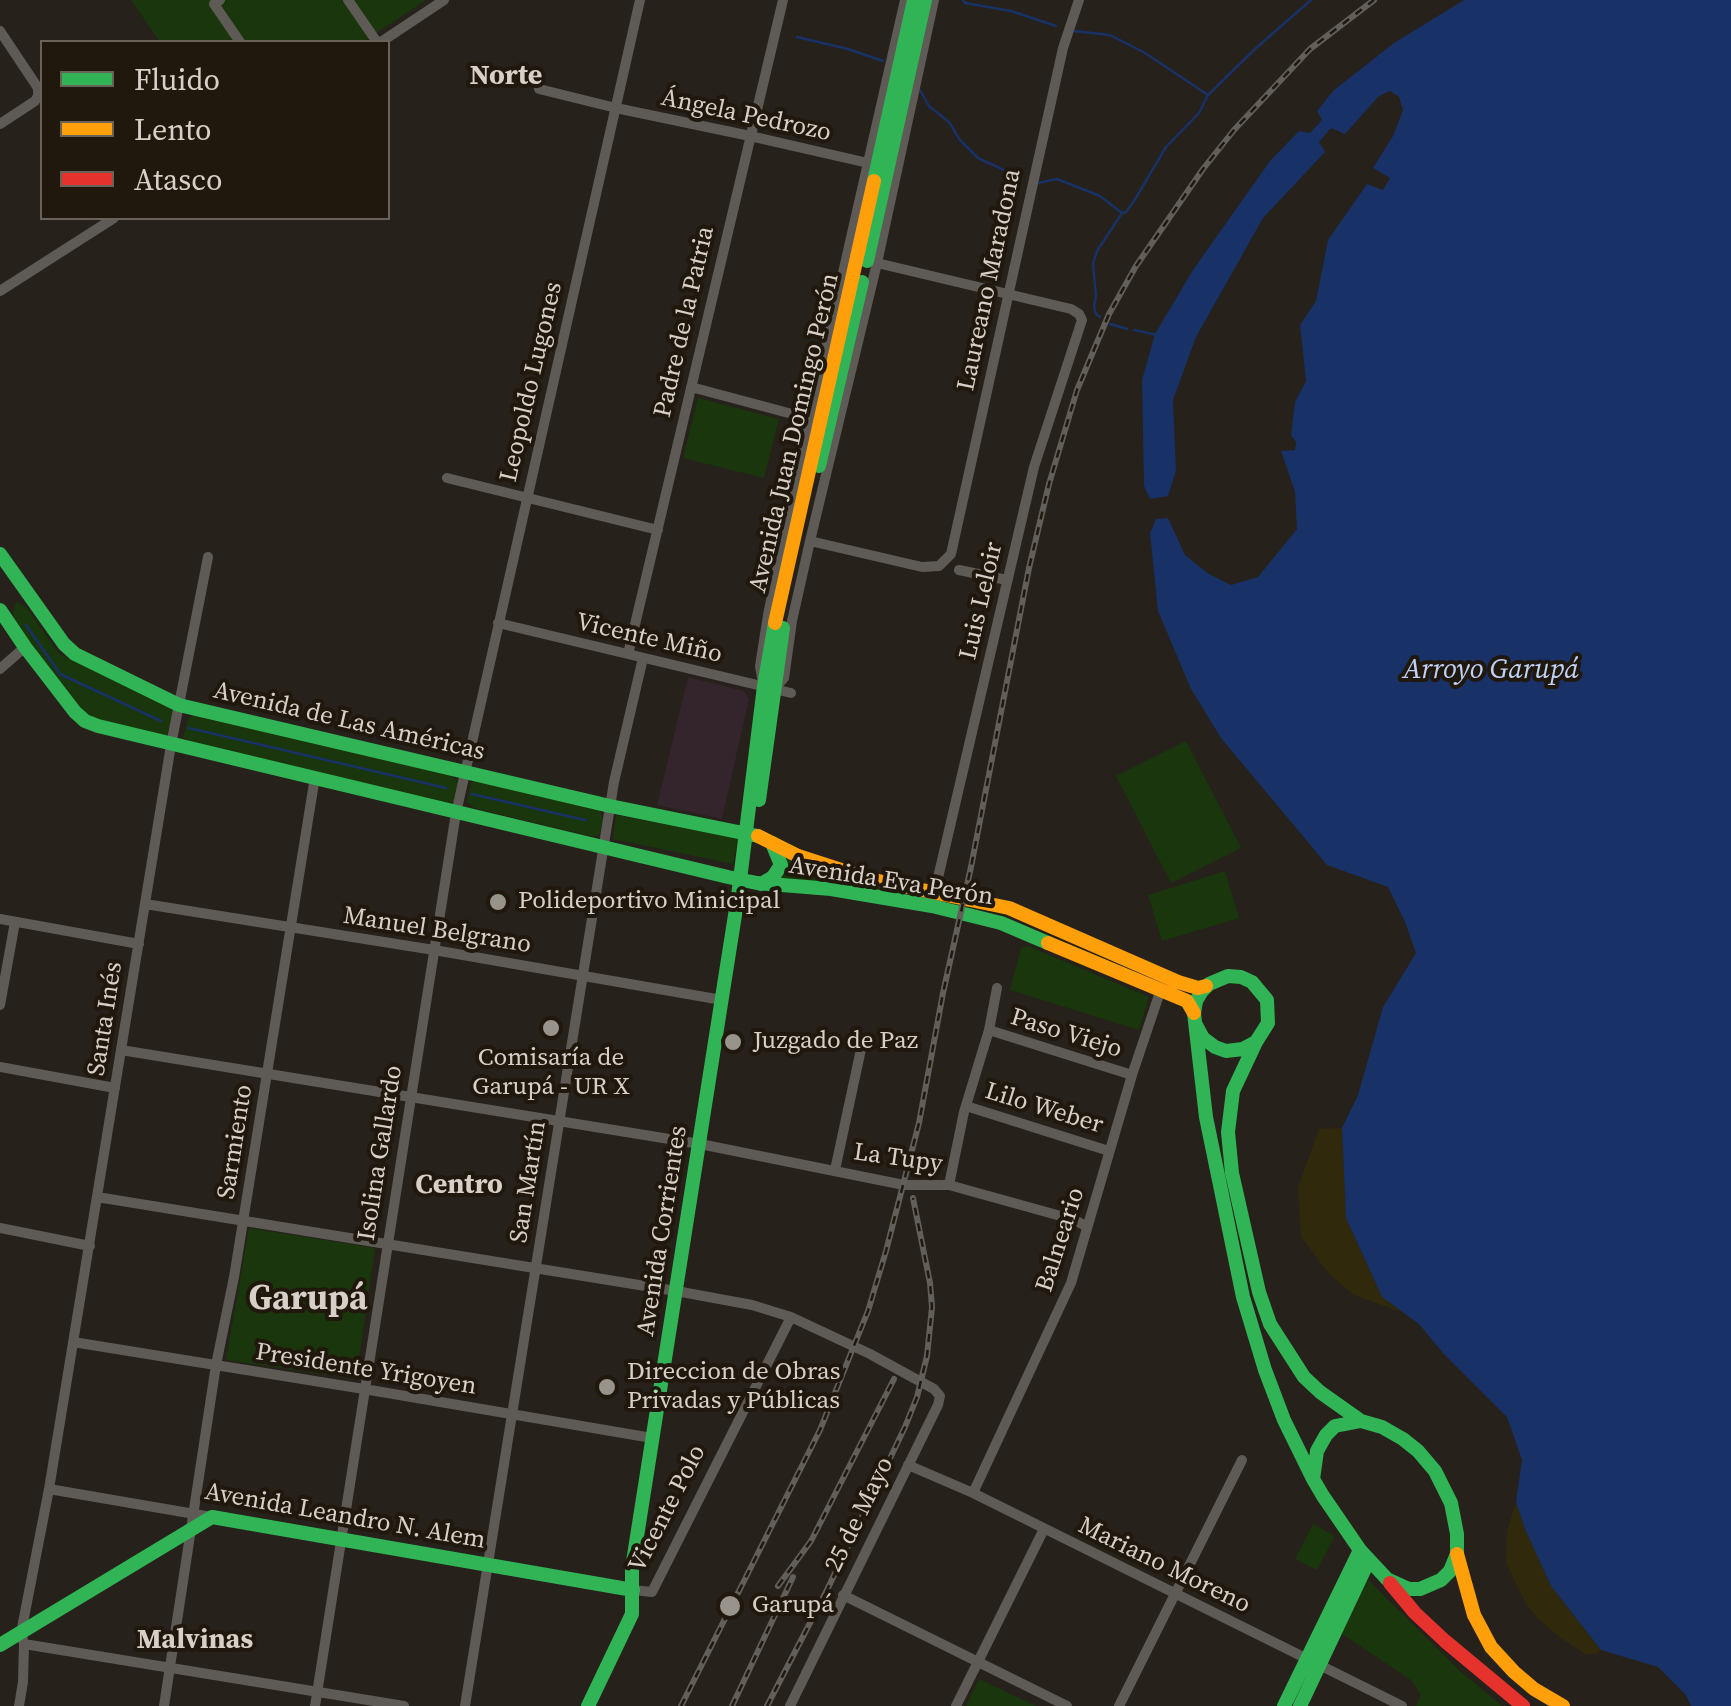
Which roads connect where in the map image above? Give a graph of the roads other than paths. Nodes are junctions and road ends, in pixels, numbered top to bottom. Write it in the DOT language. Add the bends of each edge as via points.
graph roads {
  1 [pos="220,0"];
  2 [pos="348,0"];
  3 [pos="444,0"];
  4 [pos="640,0"];
  5 [pos="783,0"];
  6 [pos="905,0"];
  7 [pos="914,0"];
  8 [pos="924,0"];
  9 [pos="934,0"];
  10 [pos="1079,0"];
  11 [pos="0,31"];
  12 [pos="239,40"];
  13 [pos="378,40"];
  14 [pos="382,40"];
  15 [pos="540,89"];
  16 [pos="616,108"];
  17 [pos="0,124"];
  18 [pos="750,136"];
  19 [pos="868,163"];
  20 [pos="111,220"];
  21 [pos="876,263"];
  22 [pos="0,291"];
  23 [pos="1008,294"];
  24 [pos="691,387"];
  25 [pos="811,418"];
  26 [pos="447,478"];
  27 [pos="526,496"];
  28 [pos="658,530"];
  29 [pos="810,541"];
  30 [pos="0,554"];
  31 [pos="208,557"];
  32 [pos="959,570"];
  33 [pos="1007,580"];
  34 [pos="0,610"];
  35 [pos="498,623"];
  36 [pos="25,647"];
  37 [pos="628,654"];
  38 [pos="643,658"];
  39 [pos="0,669"];
  40 [pos="769,688"];
  41 [pos="792,693"];
  42 [pos="179,705"];
  43 [pos="171,745"];
  44 [pos="464,773"];
  45 [pos="316,777"];
  46 [pos="610,806"];
  47 [pos="456,813"];
  48 [pos="750,835"];
  49 [pos="771,842"];
  50 [pos="603,847"];
  51 [pos="739,880"];
  52 [pos="761,884"];
  53 [pos="932,900"];
  54 [pos="145,904"];
  55 [pos="0,919"];
  56 [pos="15,922"];
  57 [pos="291,929"];
  58 [pos="138,944"];
  59 [pos="434,950"];
  60 [pos="582,976"];
  61 [pos="1206,986"];
  62 [pos="998,988"];
  63 [pos="1161,989"];
  64 [pos="722,1000"];
  65 [pos="0,1004"];
  66 [pos="1195,1019"];
  67 [pos="988,1030"];
  68 [pos="863,1040"];
  69 [pos="1256,1042"];
  70 [pos="122,1050"];
  71 [pos="0,1067"];
  72 [pos="267,1074"];
  73 [pos="1132,1075"];
  74 [pos="115,1088"];
  75 [pos="410,1097"];
  76 [pos="966,1106"];
  77 [pos="559,1122"];
  78 [pos="700,1144"];
  79 [pos="1109,1151"];
  80 [pos="835,1170"];
  81 [pos="949,1185"];
  82 [pos="97,1197"];
  83 [pos="243,1221"];
  84 [pos="1087,1227"];
  85 [pos="0,1228"];
  86 [pos="388,1244"];
  87 [pos="90,1246"];
  88 [pos="535,1268"];
  89 [pos="676,1291"];
  90 [pos="791,1317"];
  91 [pos="74,1342"];
  92 [pos="216,1365"];
  93 [pos="364,1388"];
  94 [pos="511,1414"];
  95 [pos="1361,1420"];
  96 [pos="652,1438"];
  97 [pos="1242,1460"];
  98 [pos="908,1464"];
  99 [pos="1312,1479"];
  100 [pos="50,1489"];
  101 [pos="973,1494"];
  102 [pos="194,1513"];
  103 [pos="212,1516"];
  104 [pos="1044,1529"];
  105 [pos="191,1530"];
  106 [pos="342,1540"];
  107 [pos="1457,1554"];
  108 [pos="1364,1555"];
  109 [pos="488,1565"];
  110 [pos="1386,1579"];
  111 [pos="633,1590"];
  112 [pos="1176,1593"];
  113 [pos="843,1595"];
  114 [pos="22,1639"];
  115 [pos="0,1645"];
  116 [pos="978,1662"];
  117 [pos="1314,1662"];
  118 [pos="170,1669"];
  119 [pos="317,1692"];
  120 [pos="19,1706"];
  121 [pos="164,1706"];
  122 [pos="315,1706"];
  123 [pos="404,1706"];
  124 [pos="465,1706"];
  125 [pos="588,1706"];
  126 [pos="790,1706"];
  127 [pos="956,1706"];
  128 [pos="1067,1706"];
  129 [pos="1119,1706"];
  130 [pos="1284,1706"];
  131 [pos="1300,1706"];
  132 [pos="1402,1706"];
  133 [pos="1523,1706"];
  134 [pos="1563,1706"];
  1 -- 12 [label="street" via="214,4"];
  2 -- 13 [label="street"];
  3 -- 14 [label="street"];
  4 -- 16 [label="street, Leopoldo Lugones"];
  5 -- 18 [label="street, Padre de la Patria"];
  6 -- 19 [label="street"];
  7 -- 40 [label="main road, Avenida Juan Domingo Perón" via="792,537"];
  8 -- 40 [label="main road, Avenida Juan Domingo Perón"];
  9 -- 21 [label="street"];
  10 -- 23 [label="street, Laureano Maradona" via="1062,48"];
  11 -- 17 [label="street" via="38,96"];
  15 -- 16 [label="street, Ángela Pedrozo"];
  16 -- 18 [label="street, Ángela Pedrozo"];
  16 -- 27 [label="street, Leopoldo Lugones"];
  18 -- 19 [label="street, Ángela Pedrozo"];
  18 -- 24 [label="street, Padre de la Patria"];
  19 -- 25 [label="street"];
  20 -- 22 [label="street"];
  21 -- 23 [label="street"];
  21 -- 29 [label="street"];
  23 -- 29 [label="street, Laureano Maradona" via="950,554 940,566 922,567"];
  23 -- 33 [label="street, Luis Leloir" via="1071,309 1082,320 1034,467"];
  24 -- 25 [label="street"];
  24 -- 28 [label="street, Padre de la Patria"];
  25 -- 40 [label="street" via="768,614 760,666"];
  26 -- 27 [label="street"];
  27 -- 28 [label="street"];
  27 -- 35 [label="street, Leopoldo Lugones"];
  28 -- 37 [label="street, Padre de la Patria"];
  29 -- 40 [label="street" via="784,678"];
  30 -- 42 [label="main road, Avenida de Las Américas" via="75,654"];
  31 -- 42 [label="street, Santa Inés"];
  32 -- 33 [label="street"];
  33 -- 53 [label="street, Luis Leloir"];
  34 -- 36 [label="main road"];
  35 -- 37 [label="street, Vicente Miño"];
  35 -- 44 [label="street, Leopoldo Lugones"];
  36 -- 39 [label="street"];
  36 -- 43 [label="main road" via="86,721"];
  37 -- 38 [label="street, Vicente Miño"];
  38 -- 40 [label="street, Vicente Miño"];
  38 -- 46 [label="street"];
  40 -- 41 [label="street, Vicente Miño"];
  40 -- 48 [label="main road, Avenida Juan Domingo Perón"];
  42 -- 43 [label="street, Santa Inés"];
  42 -- 44 [label="main road, Avenida de Las Américas"];
  43 -- 45 [label="main road"];
  43 -- 54 [label="street, Santa Inés"];
  44 -- 46 [label="main road, Avenida de Las Américas"];
  44 -- 47 [label="street, Isolina Gallardo"];
  45 -- 47 [label="main road"];
  45 -- 57 [label="street, Sarmiento"];
  46 -- 48 [label="main road, Avenida de Las Américas"];
  46 -- 50 [label="street, San Martín"];
  47 -- 50 [label="main road"];
  47 -- 59 [label="street, Isolina Gallardo"];
  48 -- 49 [label="main road, Avenida Eva Perón"];
  48 -- 51 [label="main road, Avenida Juan Domingo Perón"];
  49 -- 52 [label="main road" via="780,865"];
  49 -- 53 [label="main road, Avenida Eva Perón" via="820,865"];
  50 -- 51 [label="main road"];
  50 -- 60 [label="street, San Martín"];
  51 -- 52 [label="main road, Avenida Eva Perón"];
  51 -- 64 [label="main road, Avenida Corrientes"];
  52 -- 53 [label="main road, Avenida Eva Perón"];
  53 -- 61 [label="main road, Avenida Eva Perón" via="1009,908 1178,982"];
  53 -- 63 [label="main road, Avenida Eva Perón" via="1018,928"];
  54 -- 57 [label="street, Manuel Belgrano"];
  54 -- 58 [label="street, Santa Inés"];
  55 -- 56 [label="street"];
  56 -- 58 [label="street"];
  56 -- 65 [label="street"];
  57 -- 59 [label="street, Manuel Belgrano"];
  57 -- 72 [label="street, Sarmiento"];
  58 -- 70 [label="street, Santa Inés"];
  59 -- 60 [label="street, Manuel Belgrano"];
  59 -- 75 [label="street, Isolina Gallardo"];
  60 -- 64 [label="street, Manuel Belgrano"];
  60 -- 77 [label="street, San Martín"];
  61 -- 66 [label="main road"];
  61 -- 69 [label="main road" via="1228,976 1261,990 1268,1023"];
  62 -- 67 [label="street"];
  63 -- 66 [label="main road, Avenida Eva Perón" via="1187,1001"];
  63 -- 73 [label="street, Balneario"];
  64 -- 78 [label="main road, Avenida Corrientes"];
  66 -- 69 [label="main road" via="1208,1042 1226,1050"];
  66 -- 99 [label="main road" via="1206,1117 1243,1297 1271,1386"];
  67 -- 73 [label="street, Paso Viejo"];
  67 -- 76 [label="street"];
  68 -- 80 [label="street"];
  69 -- 95 [label="main road" via="1232,1090 1228,1132 1259,1292 1270,1324 1304,1377"];
  70 -- 72 [label="street, La Tupy"];
  70 -- 74 [label="street, Santa Inés"];
  71 -- 74 [label="street"];
  72 -- 75 [label="street, La Tupy"];
  72 -- 83 [label="street, Sarmiento"];
  73 -- 79 [label="street, Balneario"];
  74 -- 82 [label="street, Santa Inés"];
  75 -- 77 [label="street, La Tupy"];
  75 -- 86 [label="street, Isolina Gallardo"];
  76 -- 79 [label="street, Lilo Weber"];
  76 -- 81 [label="street"];
  77 -- 78 [label="street, La Tupy"];
  77 -- 88 [label="street, San Martín"];
  78 -- 80 [label="street, La Tupy"];
  78 -- 89 [label="main road, Avenida Corrientes"];
  79 -- 84 [label="street, Balneario"];
  80 -- 81 [label="street, La Tupy" via="904,1185"];
  81 -- 84 [label="street, La Tupy"];
  82 -- 83 [label="street"];
  82 -- 87 [label="street, Santa Inés"];
  83 -- 86 [label="street"];
  83 -- 92 [label="street, Sarmiento"];
  84 -- 101 [label="street, Balneario" via="1071,1283"];
  85 -- 87 [label="street"];
  86 -- 88 [label="street"];
  86 -- 93 [label="street, Isolina Gallardo"];
  87 -- 91 [label="street, Santa Inés"];
  88 -- 89 [label="street"];
  88 -- 94 [label="street, San Martín"];
  89 -- 90 [label="street"];
  89 -- 96 [label="main road, Avenida Corrientes"];
  90 -- 98 [label="street, 25 de Mayo" via="940,1396"];
  90 -- 111 [label="street, Vicente Polo" via="652,1592"];
  91 -- 92 [label="street, Presidente Yrigoyen"];
  91 -- 100 [label="street, Santa Inés"];
  92 -- 93 [label="street, Presidente Yrigoyen"];
  92 -- 102 [label="street, Sarmiento"];
  93 -- 94 [label="street, Presidente Yrigoyen"];
  93 -- 106 [label="street, Isolina Gallardo"];
  94 -- 96 [label="street, Presidente Yrigoyen"];
  94 -- 109 [label="street, San Martín"];
  95 -- 99 [label="main road" via="1326,1434"];
  95 -- 107 [label="main road" via="1403,1439 1435,1471 1451,1503"];
  96 -- 111 [label="main road, Avenida Corrientes"];
  97 -- 112 [label="street"];
  98 -- 101 [label="street, Mariano Moreno"];
  98 -- 113 [label="street, 25 de Mayo"];
  99 -- 108 [label="main road"];
  100 -- 102 [label="street, Avenida Leandro N. Alem"];
  100 -- 114 [label="street, Santa Inés"];
  101 -- 104 [label="street, Mariano Moreno"];
  102 -- 103 [label="street, Avenida Leandro N. Alem"];
  102 -- 105 [label="street, Sarmiento"];
  103 -- 105 [label="main road"];
  103 -- 106 [label="main road, Avenida Leandro N. Alem"];
  104 -- 112 [label="street, Mariano Moreno"];
  104 -- 116 [label="street"];
  105 -- 114 [label="main road"];
  105 -- 118 [label="street, Sarmiento"];
  106 -- 109 [label="main road, Avenida Leandro N. Alem"];
  106 -- 119 [label="street, Isolina Gallardo"];
  107 -- 110 [label="main road" via="1450,1571 1429,1586 1409,1589"];
  107 -- 134 [label="main road" via="1474,1616 1491,1646"];
  108 -- 110 [label="main road"];
  108 -- 117 [label="main road"];
  109 -- 111 [label="main road, Avenida Leandro N. Alem"];
  109 -- 124 [label="street, San Martín"];
  110 -- 133 [label="main road" via="1445,1642"];
  111 -- 125 [label="main road, Vicente Polo" via="632,1614"];
  112 -- 117 [label="street, Mariano Moreno"];
  112 -- 129 [label="street"];
  113 -- 116 [label="street"];
  113 -- 126 [label="street, 25 de Mayo"];
  114 -- 115 [label="main road"];
  114 -- 118 [label="street"];
  114 -- 120 [label="street, Santa Inés"];
  116 -- 127 [label="street"];
  116 -- 128 [label="street"];
  117 -- 130 [label="main road"];
  117 -- 131 [label="main road"];
  117 -- 132 [label="street, Mariano Moreno"];
  118 -- 119 [label="street"];
  118 -- 121 [label="street, Sarmiento"];
  119 -- 122 [label="street, Isolina Gallardo"];
  119 -- 123 [label="street"];
}
